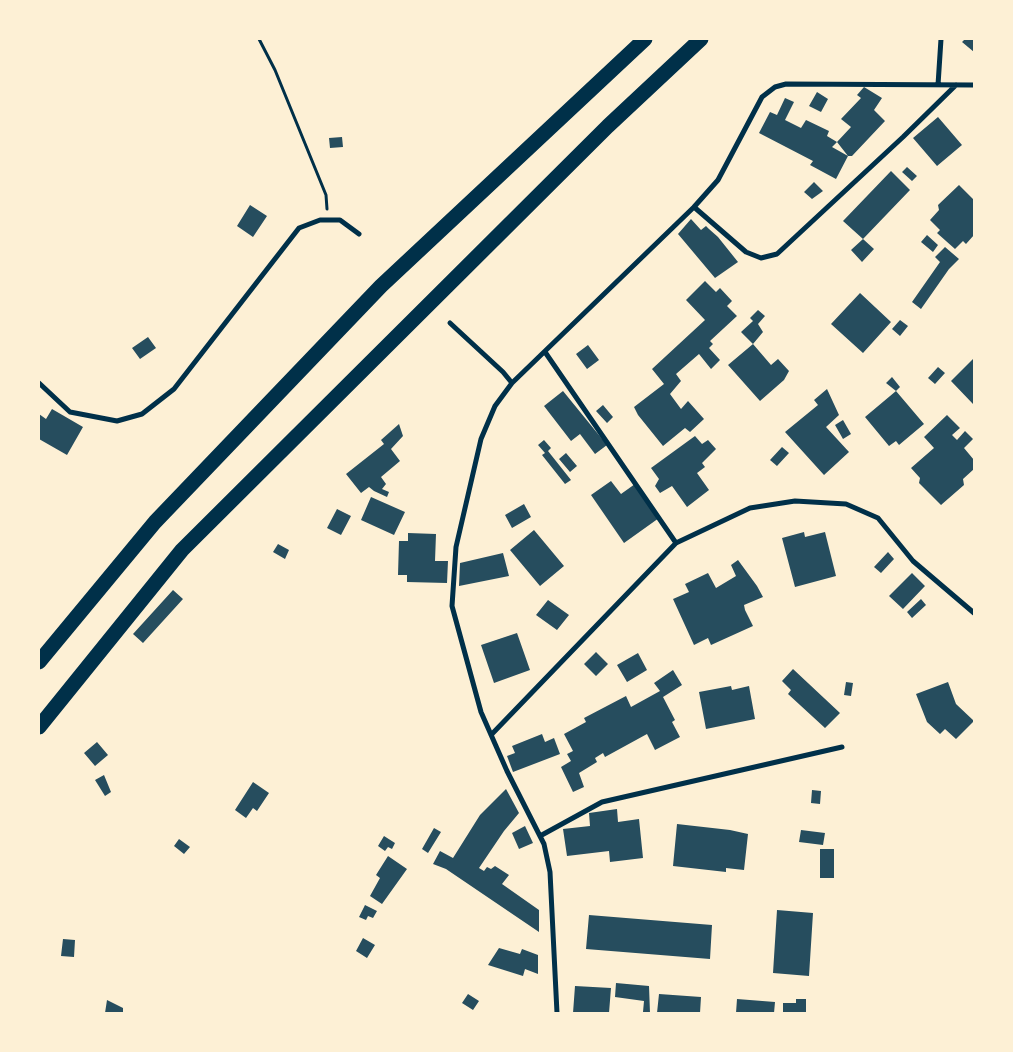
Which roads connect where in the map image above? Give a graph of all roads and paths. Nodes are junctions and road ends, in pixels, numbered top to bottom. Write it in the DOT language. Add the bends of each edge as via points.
graph roads {
  1 [pos="259,39"];
  2 [pos="645,39"];
  3 [pos="701,39"];
  4 [pos="941,39"];
  5 [pos="938,84"];
  6 [pos="956,85"];
  7 [pos="974,85"];
  8 [pos="694,207"];
  9 [pos="326,220"];
  10 [pos="360,234"];
  11 [pos="450,324"];
  12 [pos="545,352"];
  13 [pos="39,383"];
  14 [pos="512,383"];
  15 [pos="676,543"];
  16 [pos="974,613"];
  17 [pos="39,662"];
  18 [pos="39,726"];
  19 [pos="491,735"];
  20 [pos="842,747"];
  21 [pos="540,836"];
  22 [pos="557,1013"];
  1 -- 9 [label="path" via="326,195"];
  2 -- 17 [label="highway" via="381,286 155,522"];
  3 -- 18 [label="highway" via="608,126 182,550"];
  4 -- 5 [label="street"];
  5 -- 6 [label="street"];
  5 -- 8 [label="street" via="786,84 775,87 762,97 718,180"];
  6 -- 7 [label="street"];
  6 -- 8 [label="street" via="777,254 761,258 746,252"];
  8 -- 12 [label="street"];
  9 -- 10 [label="street" via="340,220"];
  9 -- 13 [label="street" via="299,228 174,389 142,414 116,421 70,412"];
  11 -- 14 [label="street"];
  12 -- 14 [label="street"];
  12 -- 15 [label="street"];
  14 -- 19 [label="street" via="495,406 481,439 456,547 452,606 481,712"];
  15 -- 16 [label="street" via="750,508 795,500 846,504 878,518 913,561"];
  15 -- 19 [label="street"];
  19 -- 21 [label="street"];
  20 -- 21 [label="street" via="602,802"];
  21 -- 22 [label="street" via="550,872"];
}
